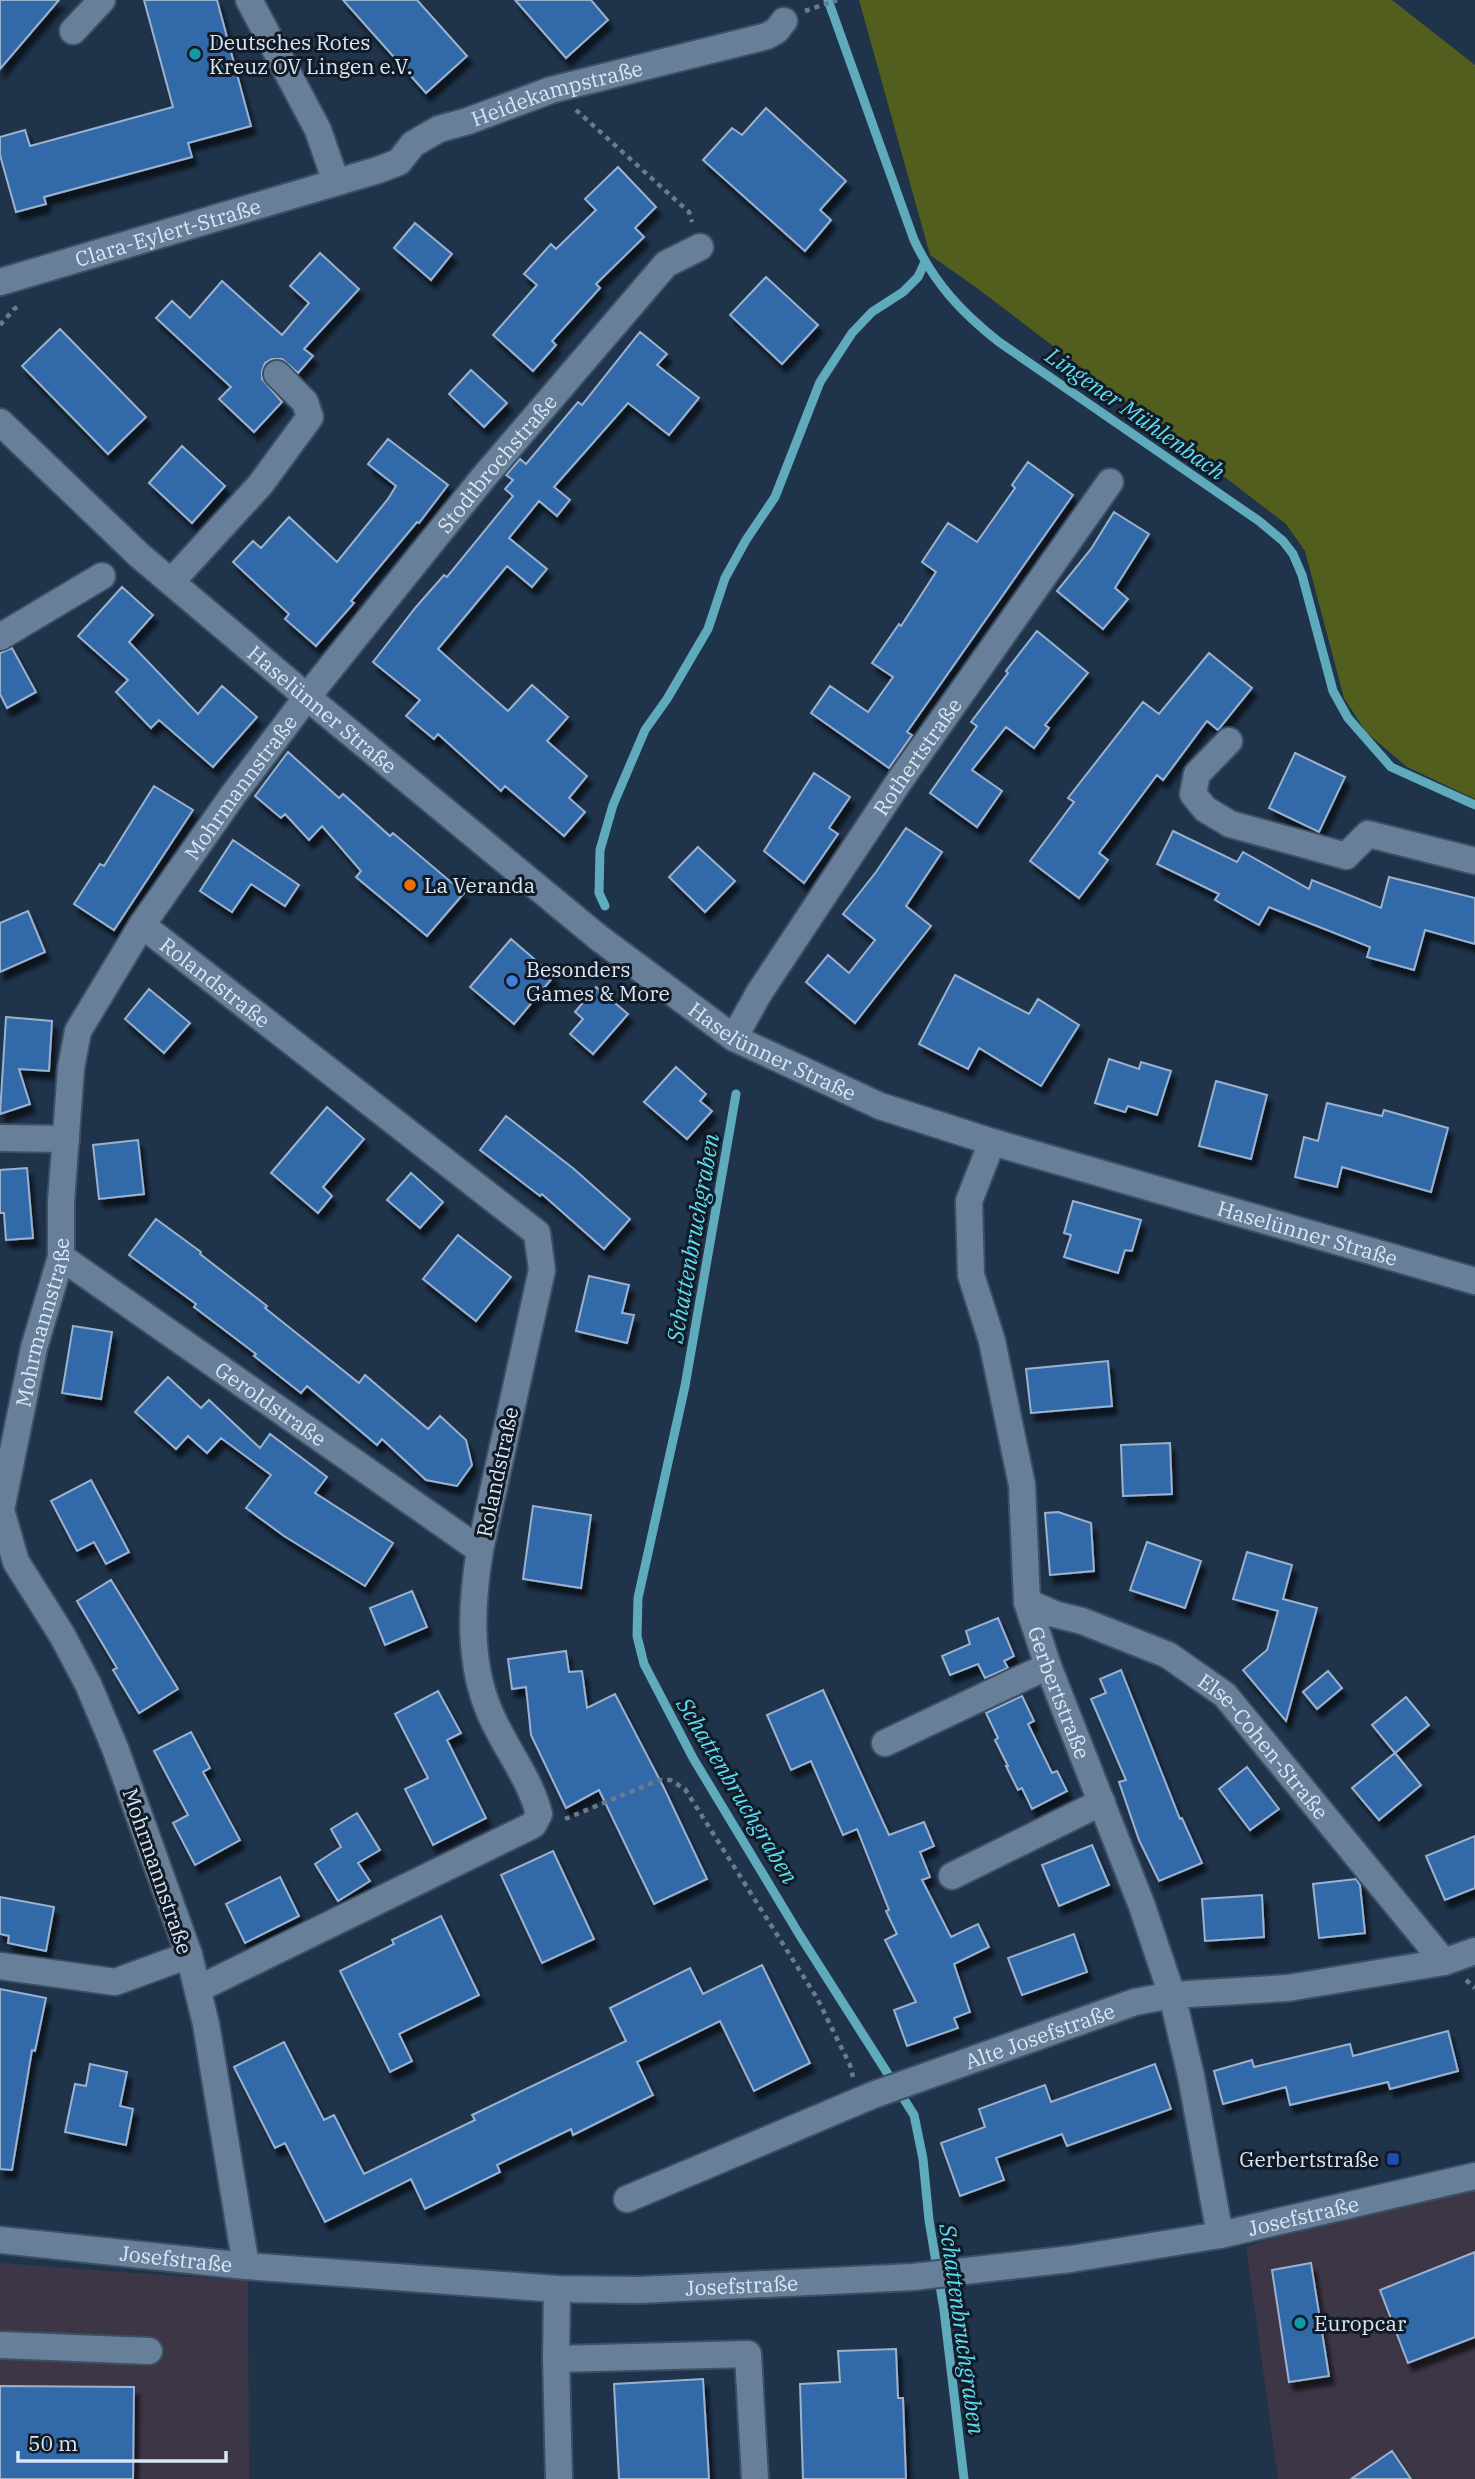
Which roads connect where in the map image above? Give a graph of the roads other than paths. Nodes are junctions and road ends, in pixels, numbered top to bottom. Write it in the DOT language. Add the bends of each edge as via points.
graph roads {
  1 [pos="102,0"];
  2 [pos="249,0"];
  3 [pos="784,21"];
  4 [pos="73,31"];
  5 [pos="337,182"];
  6 [pos="699,247"];
  7 [pos="0,282"];
  8 [pos="277,374"];
  9 [pos="2,426"];
  10 [pos="1110,482"];
  11 [pos="102,576"];
  12 [pos="171,582"];
  13 [pos="0,637"];
  14 [pos="307,697"];
  15 [pos="1229,741"];
  16 [pos="1475,861"];
  17 [pos="142,925"];
  18 [pos="734,1038"];
  19 [pos="0,1138"];
  20 [pos="66,1139"];
  21 [pos="992,1142"];
  22 [pos="61,1257"];
  23 [pos="1475,1281"];
  24 [pos="480,1550"];
  25 [pos="8,1568"];
  26 [pos="1027,1602"];
  27 [pos="1048,1667"];
  28 [pos="885,1743"];
  29 [pos="1102,1801"];
  30 [pos="952,1877"];
  31 [pos="1475,1951"];
  32 [pos="189,1955"];
  33 [pos="1444,1962"];
  34 [pos="0,1966"];
  35 [pos="198,1989"];
  36 [pos="1172,1995"];
  37 [pos="1475,2176"];
  38 [pos="627,2199"];
  39 [pos="1220,2235"];
  40 [pos="0,2241"];
  41 [pos="246,2266"];
  42 [pos="557,2290"];
  43 [pos="0,2345"];
  44 [pos="149,2351"];
  45 [pos="556,2359"];
  46 [pos="559,2479"];
  47 [pos="755,2479"];
  1 -- 4 [label="street"];
  2 -- 5 [label="street" via="318,130"];
  3 -- 5 [label="street, Heidekampstraße" via="767,36 551,90 439,129 413,144 399,162"];
  5 -- 7 [label="street, Clara-Eylert-Straße"];
  6 -- 14 [label="street, Stodtbrochstraße" via="666,264 483,478"];
  8 -- 12 [label="street" via="305,402 310,417 260,485"];
  9 -- 12 [label="street, Haselünner Straße"];
  10 -- 18 [label="street, Rothertstraße" via="898,783"];
  11 -- 13 [label="street"];
  12 -- 14 [label="street, Haselünner Straße"];
  14 -- 17 [label="street, Mohrmannstraße"];
  14 -- 18 [label="street, Haselünner Straße" via="600,938"];
  15 -- 16 [label="street" via="1197,774 1193,794 1230,824 1346,856 1368,834"];
  17 -- 20 [label="street, Mohrmannstraße" via="78,1031"];
  17 -- 24 [label="street, Rolandstraße" via="537,1233 542,1270"];
  18 -- 21 [label="street, Haselünner Straße" via="880,1106"];
  19 -- 20 [label="street"];
  20 -- 22 [label="street, Mohrmannstraße"];
  21 -- 23 [label="street, Haselünner Straße"];
  21 -- 26 [label="street, Gerbertstraße" via="970,1201 971,1275 992,1341 1022,1485"];
  22 -- 24 [label="street, Geroldstraße"];
  22 -- 25 [label="street, Mohrmannstraße" via="34,1348 1,1510"];
  24 -- 35 [label="street, Rolandstraße" via="473,1594 475,1668 490,1712 534,1797 539,1814 533,1825"];
  25 -- 32 [label="street, Mohrmannstraße" via="62,1635 88,1684"];
  26 -- 27 [label="street, Gerbertstraße"];
  26 -- 33 [label="street, Else-Cohen-Straße" via="1168,1655 1225,1695"];
  27 -- 28 [label="street"];
  27 -- 29 [label="street, Gerbertstraße"];
  29 -- 30 [label="street"];
  29 -- 36 [label="street, Gerbertstraße"];
  31 -- 33 [label="street, Alte Josefstraße"];
  32 -- 34 [label="street" via="115,1982"];
  32 -- 35 [label="street, Mohrmannstraße"];
  33 -- 36 [label="street, Alte Josefstraße" via="1288,1988"];
  35 -- 41 [label="street, Mohrmannstraße"];
  36 -- 38 [label="street, Alte Josefstraße" via="1135,2003 916,2079"];
  36 -- 39 [label="street, Gerbertstraße"];
  37 -- 39 [label="street, Josefstraße"];
  39 -- 42 [label="street, Josefstraße" via="1071,2259 913,2277"];
  40 -- 41 [label="street, Josefstraße"];
  41 -- 42 [label="street, Josefstraße"];
  42 -- 45 [label="street"];
  43 -- 44 [label="street"];
  45 -- 46 [label="street"];
  45 -- 47 [label="street" via="748,2354"];
}
